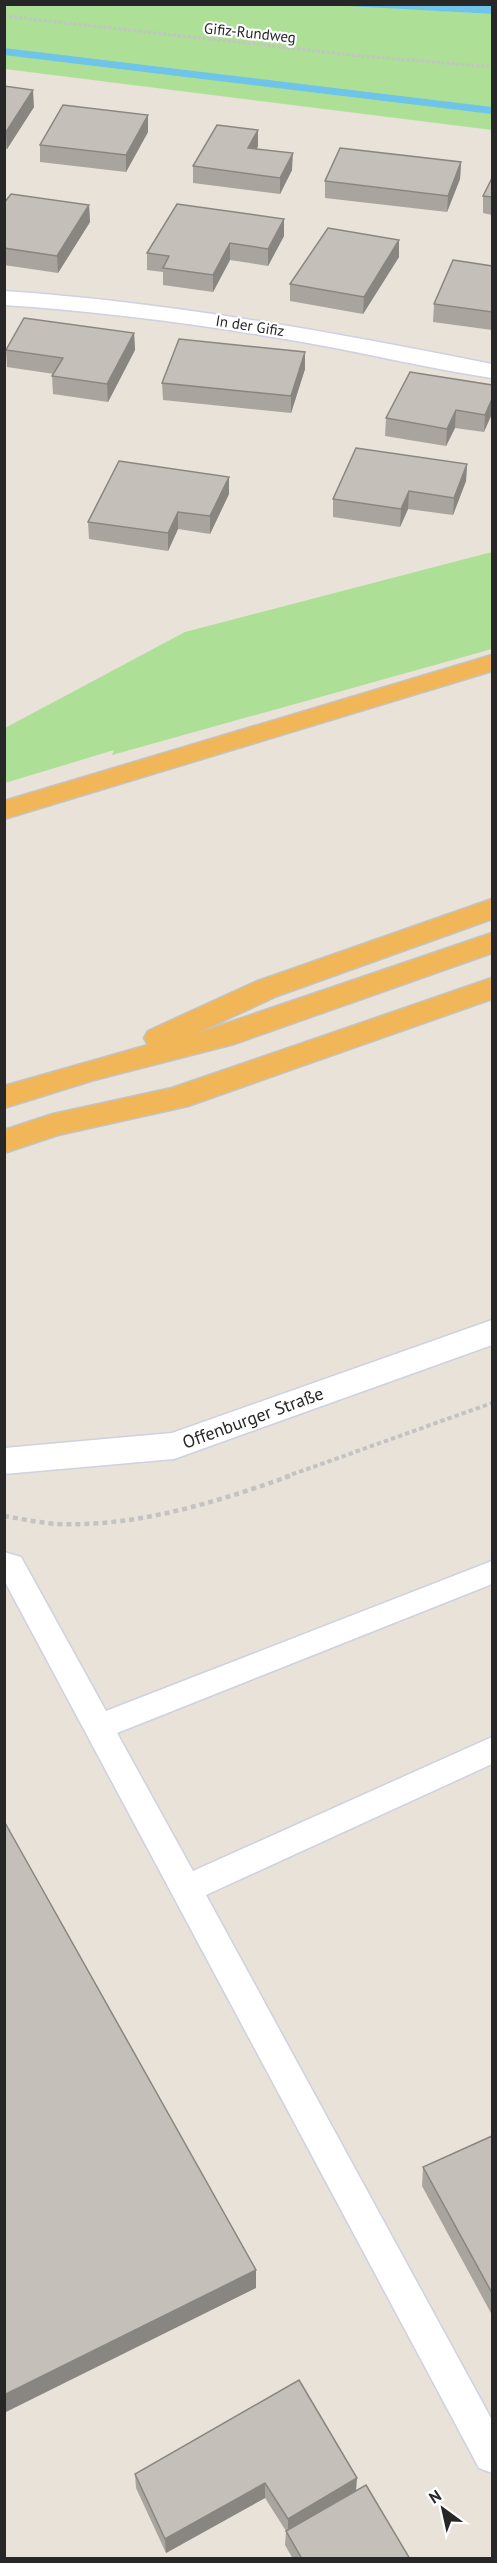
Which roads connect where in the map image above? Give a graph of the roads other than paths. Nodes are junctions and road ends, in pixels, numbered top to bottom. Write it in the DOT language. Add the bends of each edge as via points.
graph roads {
  1 [pos="4,298"];
  2 [pos="492,371"];
  3 [pos="492,663"];
  4 [pos="4,810"];
  5 [pos="492,909"];
  6 [pos="492,943"];
  7 [pos="492,988"];
  8 [pos="223,1037"];
  9 [pos="89,1071"];
  10 [pos="4,1097"];
  11 [pos="53,1125"];
  12 [pos="4,1142"];
  13 [pos="492,1332"];
  14 [pos="4,1461"];
  15 [pos="4,1563"];
  16 [pos="492,1572"];
  17 [pos="99,1727"];
  18 [pos="492,1750"];
  19 [pos="186,1889"];
  20 [pos="492,2455"];
  1 -- 2 [label="street, In der Gifiz" via="56,300 257,326"];
  3 -- 4 [label="highway"];
  5 -- 9 [label="highway" via="266,989"];
  6 -- 8 [label="highway"];
  7 -- 11 [label="highway" via="177,1098"];
  8 -- 9 [label="highway"];
  8 -- 11 [label="highway"];
  9 -- 10 [label="highway"];
  11 -- 12 [label="highway"];
  13 -- 14 [label="street, Offenburger Straße" via="174,1446"];
  15 -- 17 [label="lane" via="11,1565"];
  16 -- 17 [label="lane"];
  17 -- 19 [label="lane"];
  18 -- 19 [label="lane"];
  19 -- 20 [label="lane"];
}
